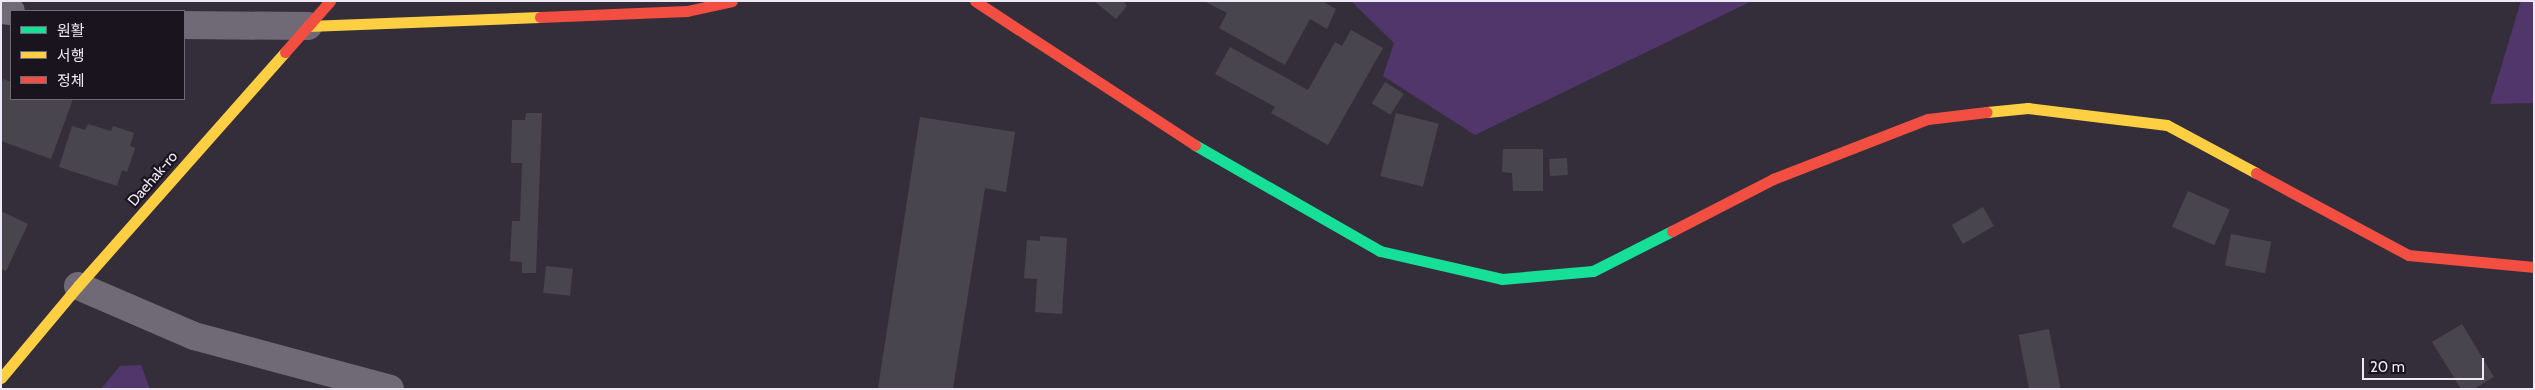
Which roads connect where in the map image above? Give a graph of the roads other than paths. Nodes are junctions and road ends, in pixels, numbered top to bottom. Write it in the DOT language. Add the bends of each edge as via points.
graph roads {
  1 [pos="330,1"];
  2 [pos="732,1"];
  3 [pos="975,1"];
  4 [pos="185,25"];
  5 [pos="308,26"];
  6 [pos="2534,267"];
  7 [pos="78,286"];
  8 [pos="1,378"];
  9 [pos="390,389"];
  1 -- 5 [label="street, Daehak-ro"];
  2 -- 5 [label="street" via="688,11"];
  3 -- 6 [label="street" via="1175,134 1380,251 1502,279 1593,271 1773,179 1928,119 2028,108 2167,125 2408,256"];
  4 -- 5 [label="street"];
  5 -- 7 [label="street, Daehak-ro"];
  7 -- 8 [label="street, Daehak-ro"];
  7 -- 9 [label="street" via="194,336"];
}
